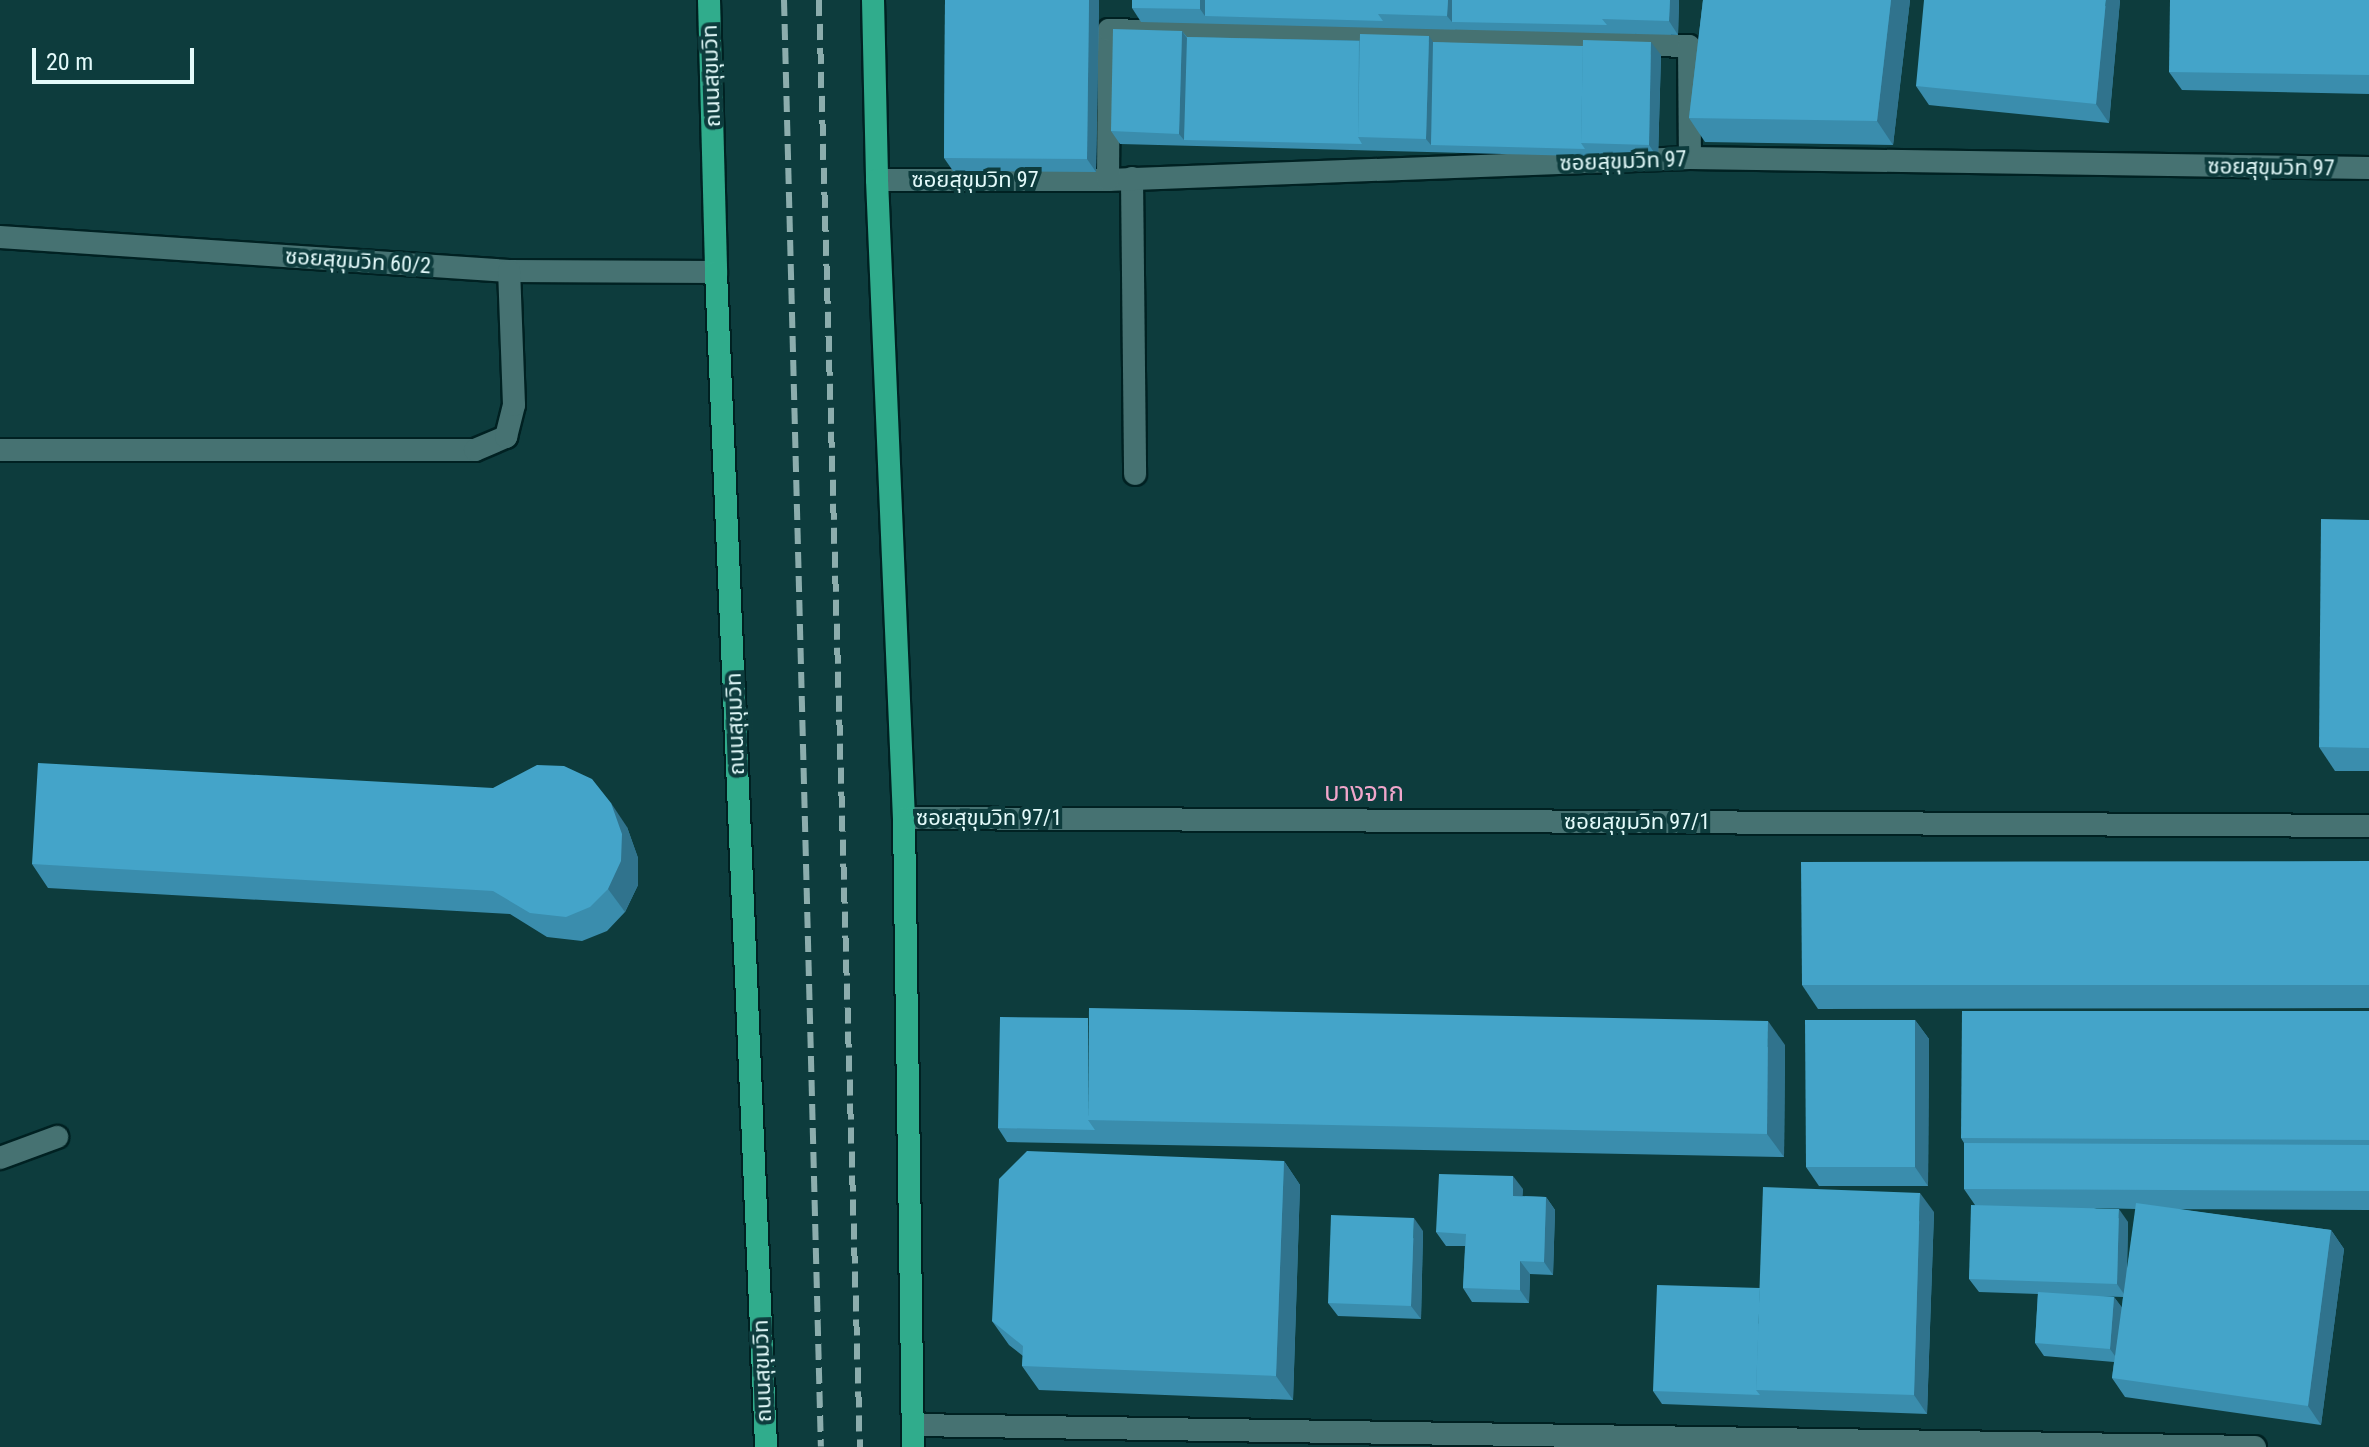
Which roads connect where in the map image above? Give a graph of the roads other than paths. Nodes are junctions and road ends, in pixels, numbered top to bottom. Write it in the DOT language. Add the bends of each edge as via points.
graph roads {
  1 [pos="709,0"];
  2 [pos="873,0"];
  3 [pos="1690,158"];
  4 [pos="2369,168"];
  5 [pos="1132,178"];
  6 [pos="877,180"];
  7 [pos="1108,180"];
  8 [pos="0,237"];
  9 [pos="509,271"];
  10 [pos="716,272"];
  11 [pos="0,450"];
  12 [pos="1135,474"];
  13 [pos="904,818"];
  14 [pos="2369,826"];
  15 [pos="57,1137"];
  16 [pos="0,1158"];
  17 [pos="913,1436"];
  18 [pos="1973,1445"];
  19 [pos="766,1447"];
  20 [pos="2255,1447"];
  1 -- 10 [label="main road, ถนนสุขุมวิท"];
  2 -- 6 [label="main road"];
  3 -- 4 [label="street, ซอยสุขุมวิท 97"];
  3 -- 5 [label="street, ซอยสุขุมวิท 97"];
  3 -- 7 [label="street" via="1689,46 1109,30"];
  5 -- 7 [label="street, ซอยสุขุมวิท 97"];
  5 -- 12 [label="street"];
  6 -- 7 [label="street, ซอยสุขุมวิท 97"];
  6 -- 13 [label="main road"];
  8 -- 9 [label="street, ซอยสุขุมวิท 60/2"];
  9 -- 10 [label="street, ซอยสุขุมวิท 60/2"];
  9 -- 11 [label="street" via="514,405 506,437 475,450"];
  10 -- 19 [label="main road, ถนนสุขุมวิท"];
  13 -- 14 [label="street, ซอยสุขุมวิท 97/1"];
  13 -- 17 [label="main road"];
  15 -- 16 [label="street"];
  17 -- 18 [label="street"];
  18 -- 20 [label="street"];
}
